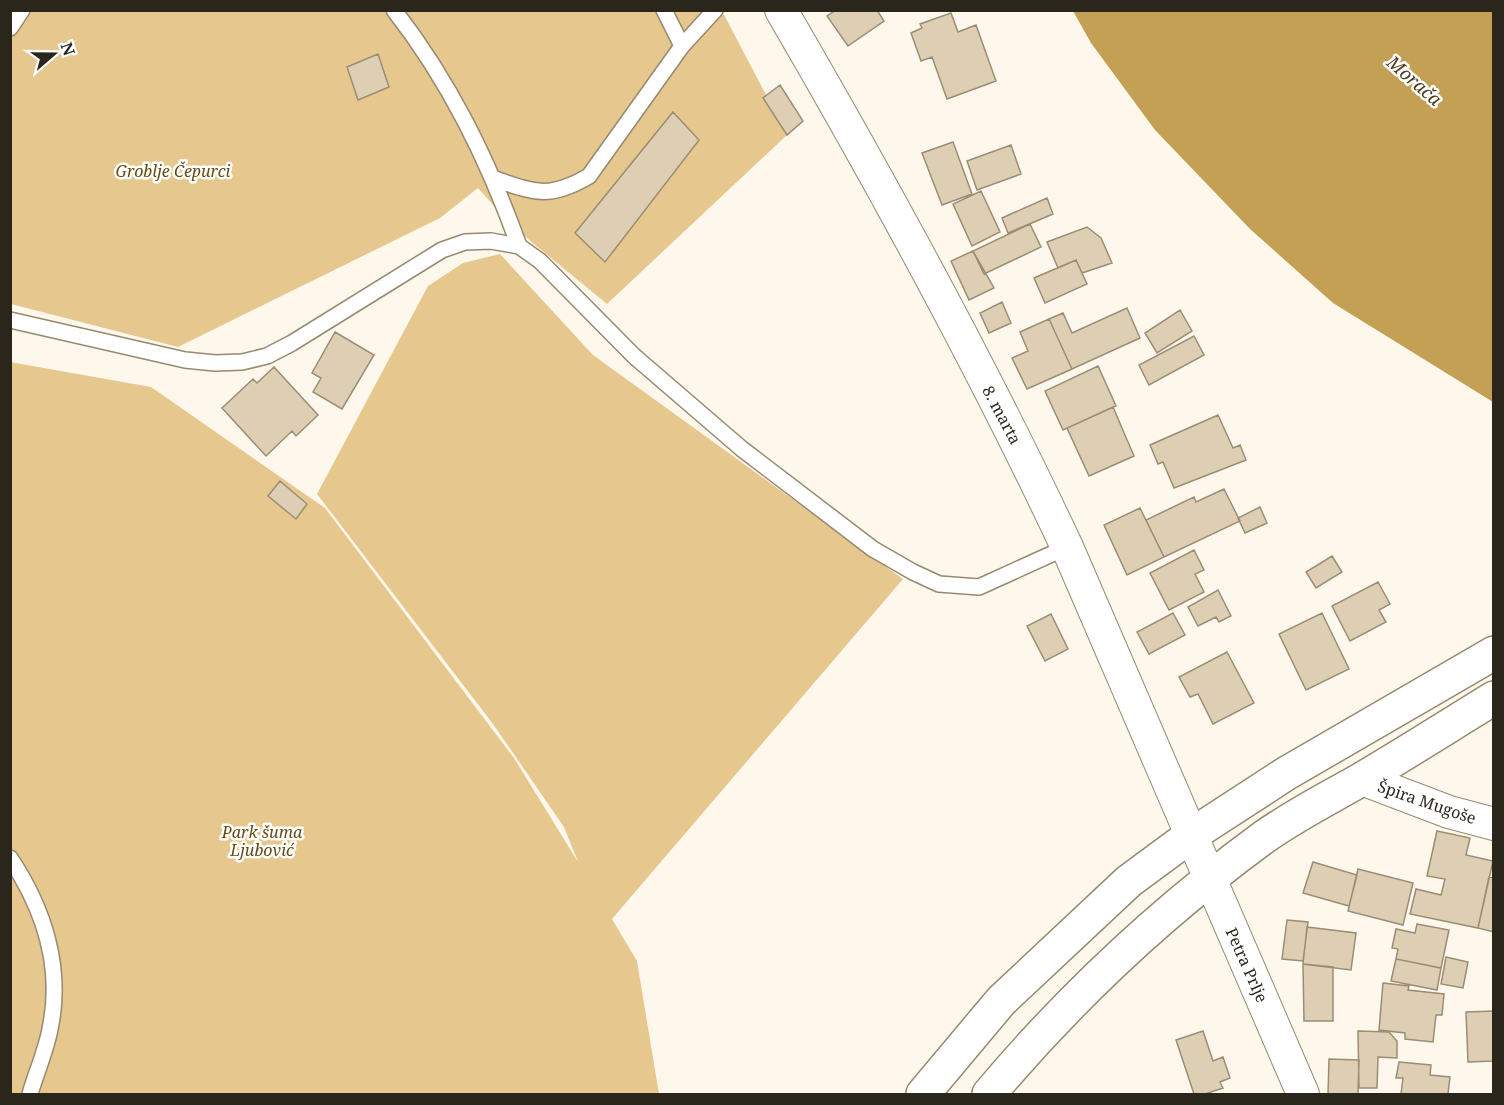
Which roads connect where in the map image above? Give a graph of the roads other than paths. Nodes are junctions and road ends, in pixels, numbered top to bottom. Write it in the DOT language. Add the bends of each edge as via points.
graph roads {
  1 [pos="394,10"];
  2 [pos="664,10"];
  3 [pos="715,10"];
  4 [pos="781,10"];
  5 [pos="682,46"];
  6 [pos="495,179"];
  7 [pos="519,246"];
  8 [pos="10,320"];
  9 [pos="1067,547"];
  10 [pos="1494,653"];
  11 [pos="1494,698"];
  12 [pos="1362,779"];
  13 [pos="1494,824"];
  14 [pos="1190,836"];
  15 [pos="10,858"];
  16 [pos="1209,880"];
  17 [pos="30,1095"];
  18 [pos="923,1095"];
  19 [pos="989,1095"];
  20 [pos="1303,1095"];
  1 -- 6 [label="lane" via="449,91"];
  2 -- 5 [label="lane"];
  3 -- 5 [label="lane"];
  4 -- 9 [label="street, 8. marta" via="873,170"];
  5 -- 6 [label="lane" via="589,176 567,189 550,193 535,193"];
  6 -- 7 [label="lane"];
  7 -- 8 [label="lane" via="465,242 442,250 292,343 267,356 242,362 185,360"];
  7 -- 9 [label="lane" via="540,261 634,356 742,449 873,549 913,572 939,584 979,587"];
  9 -- 14 [label="street, 8. marta"];
  10 -- 14 [label="main road" via="1287,773"];
  11 -- 12 [label="main road"];
  12 -- 13 [label="street, Špira Mugoše" via="1449,812"];
  12 -- 16 [label="main road" via="1304,811"];
  14 -- 16 [label="street, Petra Prlje"];
  14 -- 18 [label="main road" via="1082,922 1001,1001"];
  15 -- 17 [label="lane" via="43,920 51,950 54,986 50,1028"];
  16 -- 19 [label="main road" via="1093,982 1026,1050"];
  16 -- 20 [label="street, Petra Prlje"];
}
